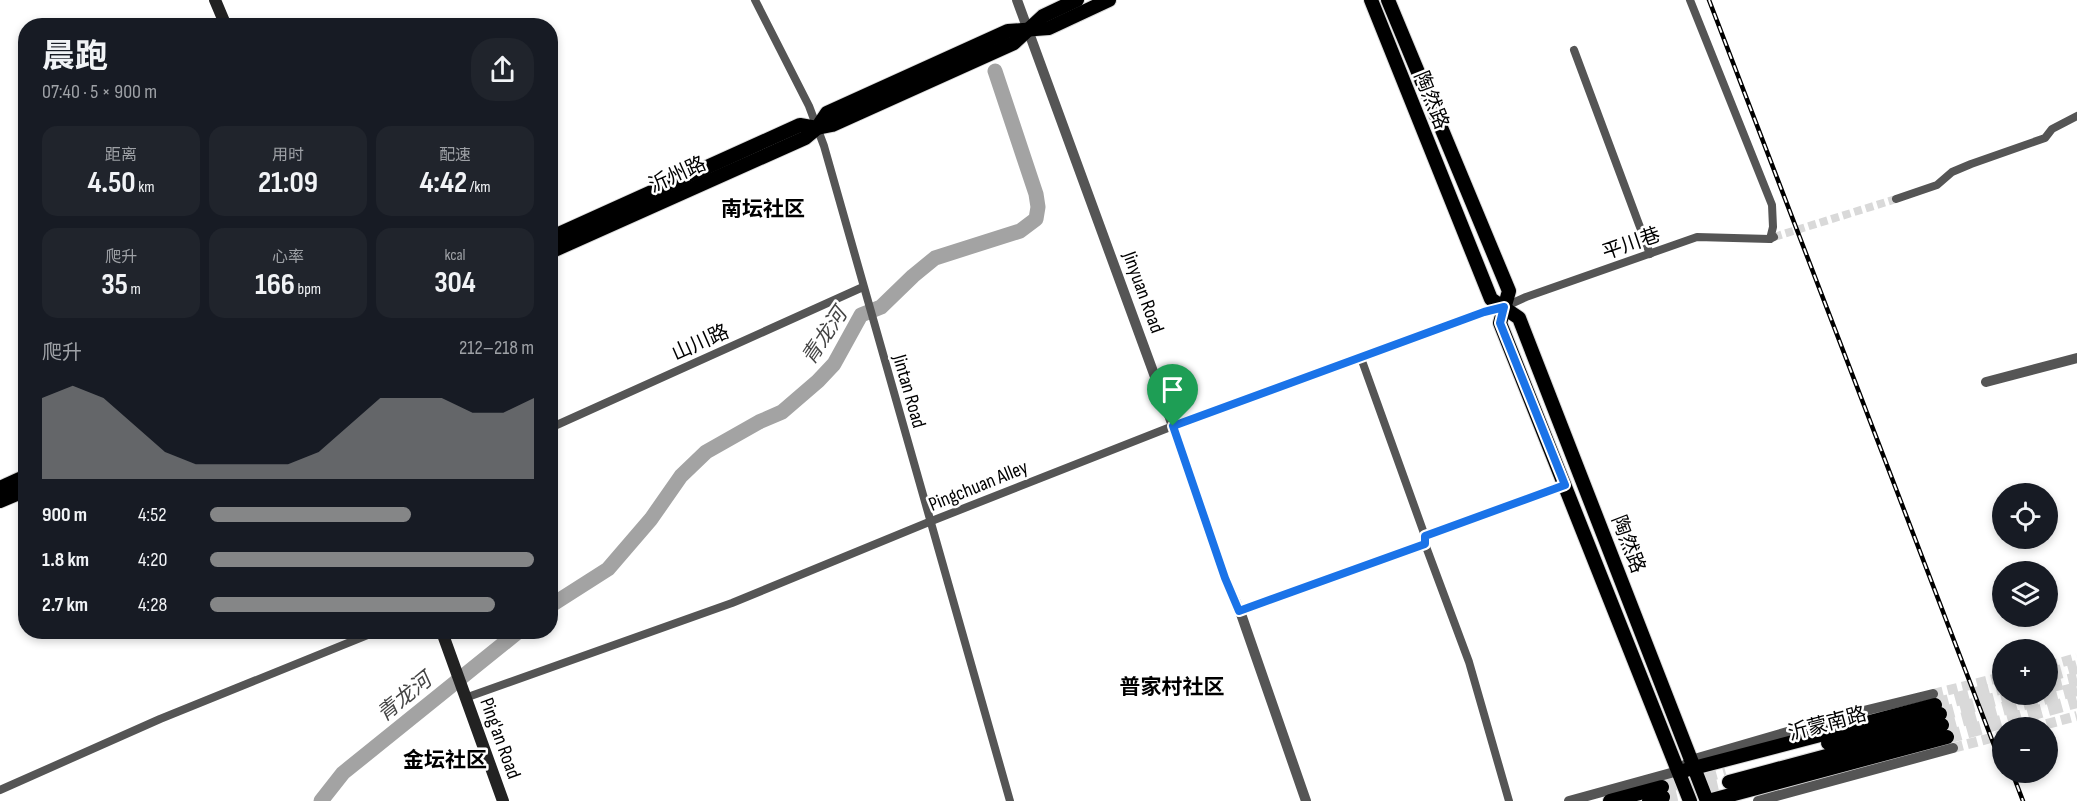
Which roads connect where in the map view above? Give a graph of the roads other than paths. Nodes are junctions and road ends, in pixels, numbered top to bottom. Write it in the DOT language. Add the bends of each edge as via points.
graph roads {
  1 [pos="215,0"];
  2 [pos="755,0"];
  3 [pos="1017,0"];
  4 [pos="1077,0"];
  5 [pos="1109,0"];
  6 [pos="1371,0"];
  7 [pos="1388,0"];
  8 [pos="1690,0"];
  9 [pos="223,18"];
  10 [pos="1029,30"];
  11 [pos="1574,50"];
  12 [pos="2077,116"];
  13 [pos="817,128"];
  14 [pos="1896,199"];
  15 [pos="558,234"];
  16 [pos="558,248"];
  17 [pos="1650,254"];
  18 [pos="863,287"];
  19 [pos="1504,307"];
  20 [pos="1361,358"];
  21 [pos="2077,358"];
  22 [pos="1986,382"];
  23 [pos="558,424"];
  24 [pos="1173,426"];
  25 [pos="18,480"];
  26 [pos="1565,485"];
  27 [pos="0,488"];
  28 [pos="18,493"];
  29 [pos="0,501"];
  30 [pos="929,522"];
  31 [pos="1425,540"];
  32 [pos="1239,611"];
  33 [pos="358,639"];
  34 [pos="444,639"];
  35 [pos="464,693"];
  36 [pos="1942,720"];
  37 [pos="1693,764"];
  38 [pos="1678,771"];
  39 [pos="1727,776"];
  40 [pos="0,790"];
  41 [pos="503,801"];
  42 [pos="1010,801"];
  43 [pos="1306,801"];
  44 [pos="1509,801"];
  45 [pos="1569,801"];
  46 [pos="1610,801"];
  47 [pos="1649,801"];
  48 [pos="1690,801"];
  49 [pos="1708,801"];
  50 [pos="1758,801"];
  1 -- 9 [label="main road"];
  2 -- 13 [label="street, Jintan Road"];
  3 -- 10 [label="street, Jinyuan Road"];
  4 -- 10 [label="main road, 沂州路" via="1043,16"];
  5 -- 10 [label="main road, 沂州路" via="1048,28"];
  6 -- 19 [label="main road, 陶然路" via="1491,300"];
  7 -- 19 [label="main road, 陶然路" via="1509,291"];
  8 -- 17 [label="street, 平川巷" via="1772,205 1772,238 1697,237"];
  10 -- 13 [label="main road, 沂州路" via="1014,43 832,125"];
  10 -- 24 [label="street, Jinyuan Road"];
  11 -- 17 [label="street"];
  12 -- 14 [label="street" via="2052,129 2045,138 1971,164 1952,172 1937,185"];
  13 -- 15 [label="main road, 沂州路" via="800,125"];
  13 -- 16 [label="main road, 沂州路" via="805,138"];
  13 -- 18 [label="street, Jintan Road"];
  17 -- 19 [label="street, 平川巷"];
  18 -- 23 [label="street, 山川路"];
  18 -- 30 [label="street, Jintan Road"];
  19 -- 20 [label="street, Pingchuan Alley"];
  19 -- 26 [label="main road, 陶然路" via="1500,323"];
  19 -- 37 [label="main road, 陶然路" via="1519,318"];
  20 -- 24 [label="street, Pingchuan Alley"];
  20 -- 31 [label="street"];
  21 -- 22 [label="street"];
  24 -- 30 [label="street, Pingchuan Alley"];
  24 -- 32 [label="street, Jinyuan Road"];
  25 -- 27 [label="main road"];
  26 -- 31 [label="street"];
  26 -- 38 [label="main road, 陶然路"];
  28 -- 29 [label="main road"];
  30 -- 35 [label="street, Pingchuan Alley" via="732,603"];
  30 -- 42 [label="street, Jintan Road"];
  31 -- 32 [label="street"];
  31 -- 44 [label="street" via="1469,662"];
  32 -- 43 [label="street, Jinyuan Road"];
  33 -- 40 [label="street" via="160,719"];
  34 -- 35 [label="main road, Ping'an Road"];
  35 -- 41 [label="main road, Ping'an Road"];
  36 -- 37 [label="main road"];
  36 -- 39 [label="main road, 沂蒙南路"];
  36 -- 49 [label="main road"];
  36 -- 50 [label="street"];
  37 -- 38 [label="main road"];
  37 -- 49 [label="main road, 陶然路"];
  38 -- 45 [label="street"];
  38 -- 48 [label="main road, 陶然路"];
  46 -- 47 [label="main road" via="1662,792"];
}
